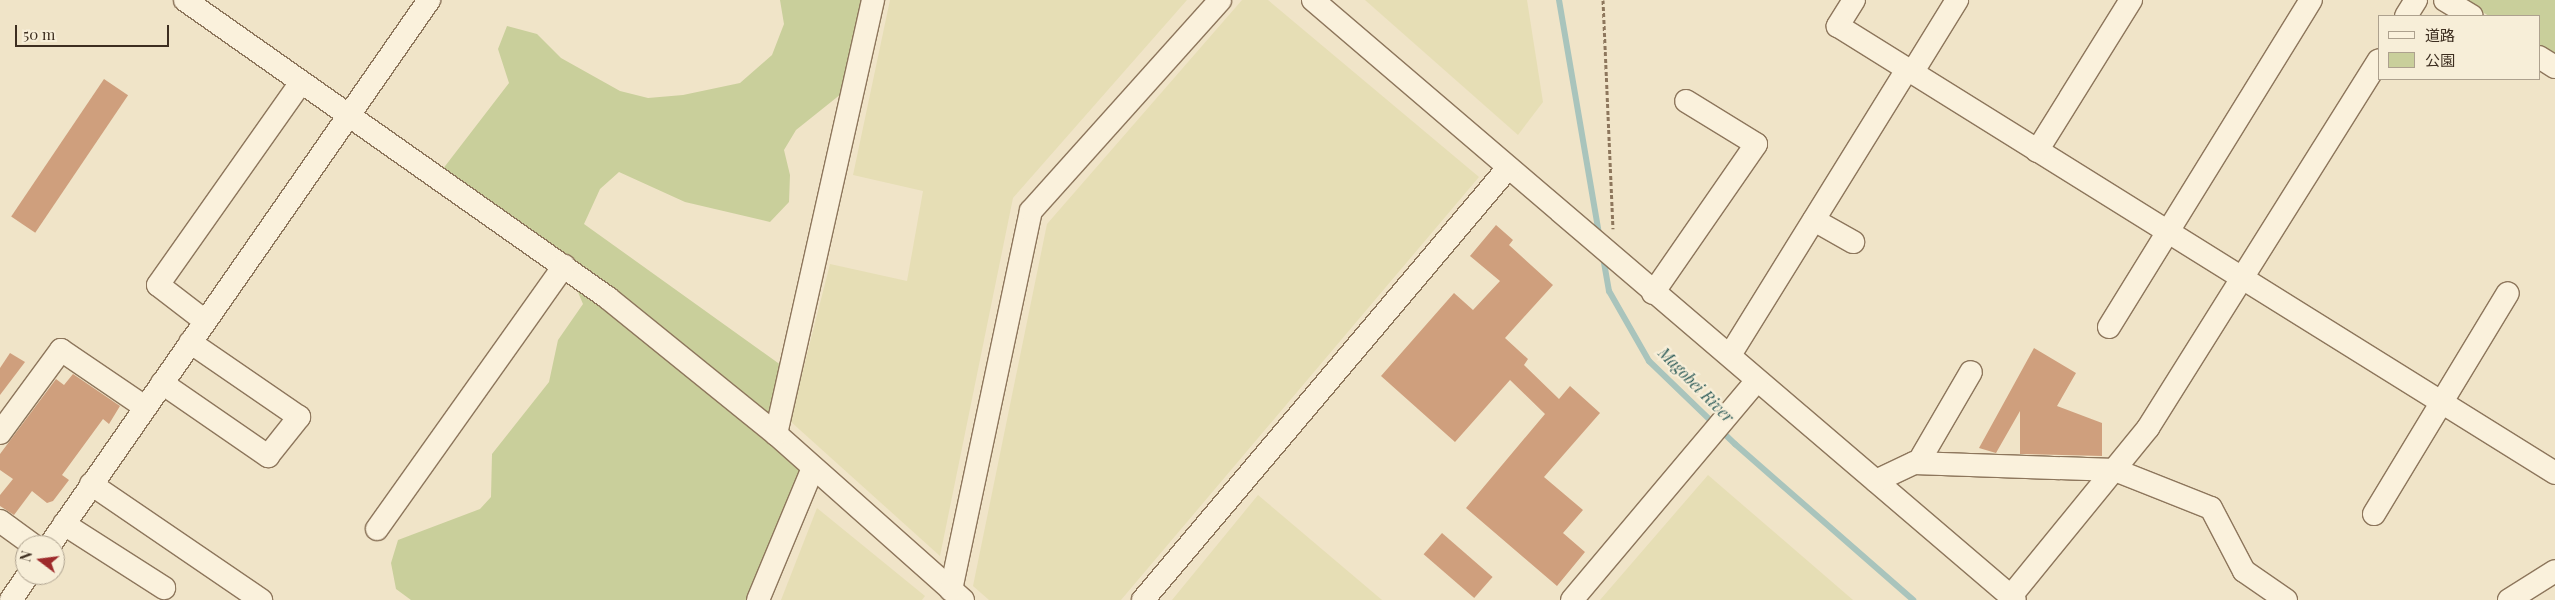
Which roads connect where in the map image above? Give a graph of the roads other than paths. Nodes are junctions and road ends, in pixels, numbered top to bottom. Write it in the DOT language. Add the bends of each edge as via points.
graph roads {
  1 [pos="185,0"];
  2 [pos="430,0"];
  3 [pos="873,0"];
  4 [pos="1220,0"];
  5 [pos="1313,0"];
  6 [pos="1854,0"];
  7 [pos="1957,0"];
  8 [pos="2131,0"];
  9 [pos="2311,0"];
  10 [pos="2416,0"];
  11 [pos="2445,0"];
  12 [pos="2407,15"];
  13 [pos="2470,15"];
  14 [pos="2540,58"];
  15 [pos="2378,62"];
  16 [pos="2555,67"];
  17 [pos="1910,72"];
  18 [pos="301,82"];
  19 [pos="1686,102"];
  20 [pos="348,115"];
  21 [pos="2037,151"];
  22 [pos="1508,168"];
  23 [pos="1814,220"];
  24 [pos="2167,230"];
  25 [pos="1853,242"];
  26 [pos="564,266"];
  27 [pos="2244,276"];
  28 [pos="1653,293"];
  29 [pos="2508,293"];
  30 [pos="205,321"];
  31 [pos="2109,328"];
  32 [pos="190,342"];
  33 [pos="1730,355"];
  34 [pos="1971,372"];
  35 [pos="1757,380"];
  36 [pos="162,383"];
  37 [pos="2443,404"];
  38 [pos="146,407"];
  39 [pos="0,433"];
  40 [pos="776,434"];
  41 [pos="1918,464"];
  42 [pos="813,468"];
  43 [pos="2115,470"];
  44 [pos="2555,472"];
  45 [pos="1876,481"];
  46 [pos="91,484"];
  47 [pos="2374,514"];
  48 [pos="0,521"];
  49 [pos="64,524"];
  50 [pos="377,529"];
  51 [pos="19,535"];
  52 [pos="57,535"];
  53 [pos="2555,571"];
  54 [pos="21,585"];
  55 [pos="164,588"];
  56 [pos="957,595"];
  57 [pos="2007,597"];
  58 [pos="11,600"];
  59 [pos="261,600"];
  60 [pos="758,600"];
  61 [pos="1143,600"];
  62 [pos="1572,600"];
  63 [pos="2286,600"];
  64 [pos="2509,600"];
  1 -- 18 [label="street"];
  2 -- 20 [label="street"];
  3 -- 40 [label="street"];
  4 -- 56 [label="street" via="1031,211"];
  5 -- 22 [label="street"];
  6 -- 17 [label="street" via="1838,26"];
  7 -- 17 [label="street"];
  8 -- 21 [label="street"];
  9 -- 24 [label="street"];
  10 -- 12 [label="street"];
  11 -- 13 [label="street"];
  14 -- 16 [label="street"];
  15 -- 27 [label="street"];
  17 -- 21 [label="street"];
  17 -- 23 [label="street"];
  18 -- 20 [label="street"];
  18 -- 30 [label="street" via="158,285"];
  19 -- 28 [label="street" via="1756,144"];
  20 -- 26 [label="street"];
  20 -- 30 [label="street"];
  21 -- 24 [label="street"];
  22 -- 28 [label="street"];
  22 -- 61 [label="street"];
  23 -- 25 [label="street"];
  23 -- 33 [label="street"];
  24 -- 27 [label="street"];
  24 -- 31 [label="street"];
  26 -- 40 [label="street"];
  26 -- 50 [label="street"];
  27 -- 37 [label="street"];
  27 -- 43 [label="street" via="2148,428"];
  28 -- 33 [label="street"];
  29 -- 37 [label="street"];
  30 -- 32 [label="street"];
  32 -- 36 [label="street"];
  32 -- 36 [label="street" via="299,416 268,456"];
  33 -- 35 [label="street"];
  34 -- 41 [label="street"];
  35 -- 45 [label="street"];
  35 -- 62 [label="street"];
  36 -- 38 [label="street"];
  37 -- 44 [label="street"];
  37 -- 47 [label="street"];
  38 -- 39 [label="street" via="61,350"];
  38 -- 46 [label="street"];
  40 -- 42 [label="street"];
  41 -- 43 [label="street"];
  41 -- 45 [label="street"];
  42 -- 56 [label="street"];
  42 -- 60 [label="street"];
  43 -- 57 [label="street"];
  43 -- 63 [label="street" via="2211,508 2244,572"];
  45 -- 57 [label="street"];
  46 -- 49 [label="street"];
  46 -- 59 [label="street"];
  48 -- 51 [label="street"];
  49 -- 52 [label="street"];
  49 -- 55 [label="street"];
  53 -- 64 [label="street"];
  54 -- 58 [label="street"];
}
